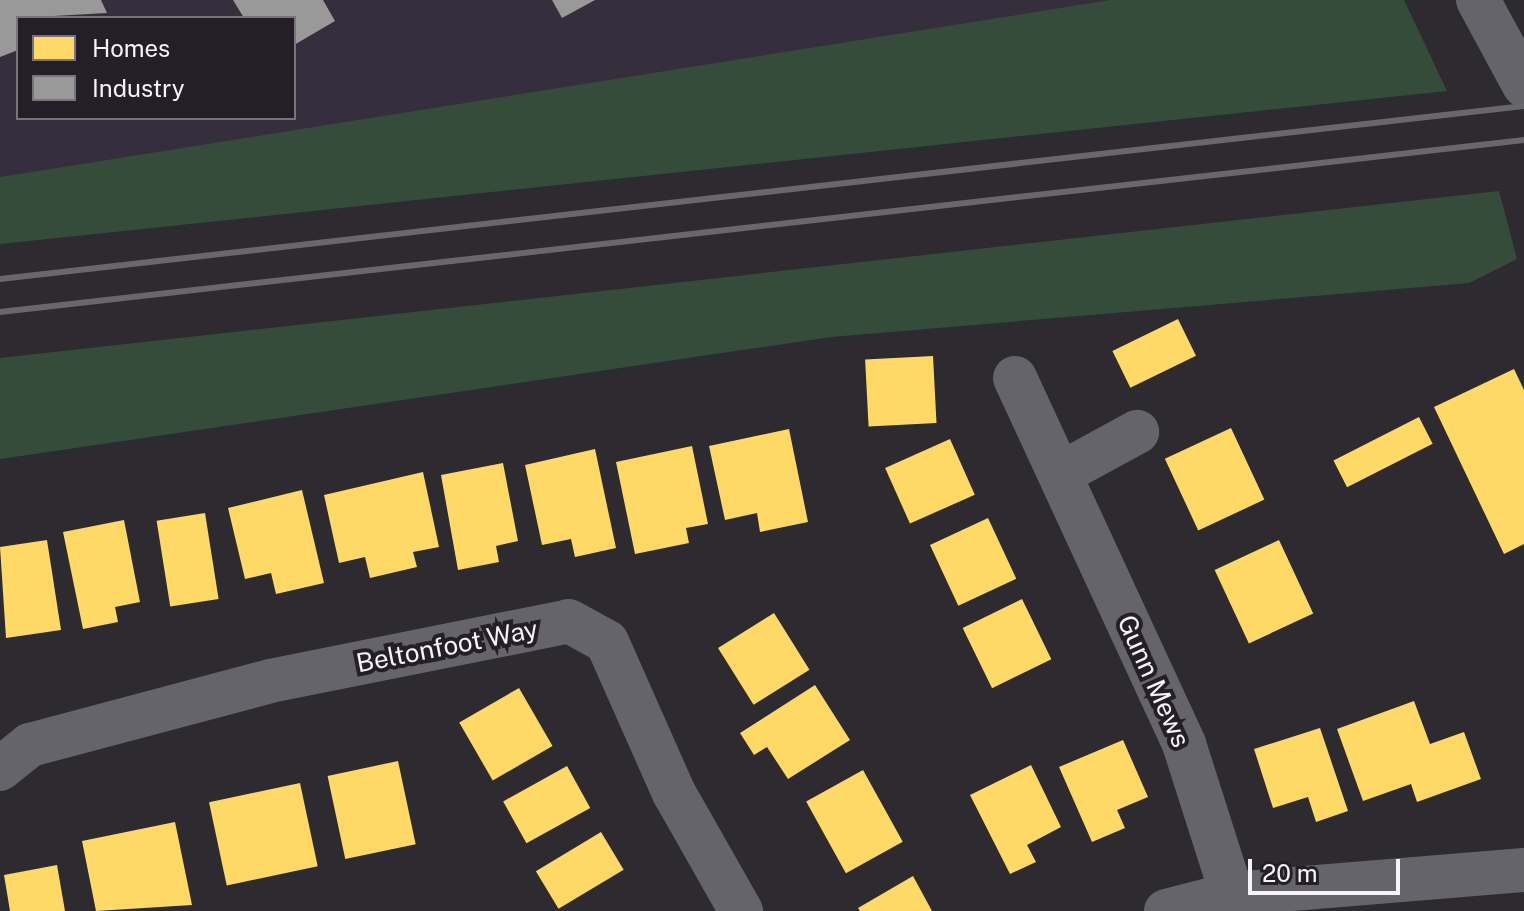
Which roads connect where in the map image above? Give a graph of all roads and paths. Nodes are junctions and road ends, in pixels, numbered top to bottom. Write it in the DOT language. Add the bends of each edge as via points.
graph roads {
  1 [pos="1478,0"];
  2 [pos="1524,85"];
  3 [pos="1015,378"];
  4 [pos="1137,432"];
  5 [pos="1060,474"];
  6 [pos="0,769"];
  7 [pos="1524,870"];
  8 [pos="1232,894"];
  9 [pos="741,911"];
  10 [pos="1166,911"];
  1 -- 2 [label="street"];
  3 -- 5 [label="street, Gunn Mews"];
  4 -- 5 [label="street"];
  5 -- 8 [label="street, Gunn Mews" via="1184,744"];
  6 -- 9 [label="street, Beltonfoot Way" via="30,745 270,681 569,621 607,642 674,793"];
  7 -- 8 [label="street"];
  8 -- 10 [label="street"];
}
